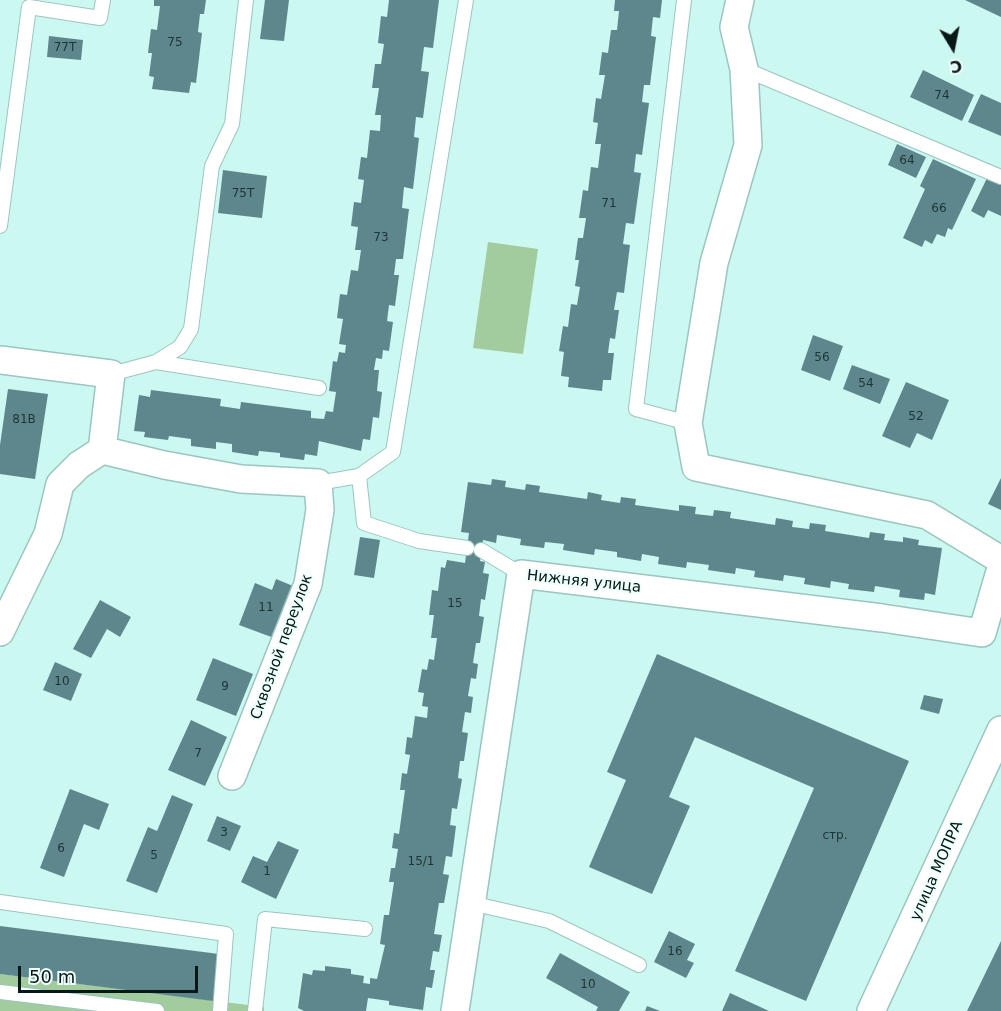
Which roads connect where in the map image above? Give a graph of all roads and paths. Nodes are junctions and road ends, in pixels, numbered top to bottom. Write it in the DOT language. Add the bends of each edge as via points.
graph roads {
  1 [pos="103,0"];
  2 [pos="246,0"];
  3 [pos="466,0"];
  4 [pos="684,0"];
  5 [pos="740,0"];
  6 [pos="744,69"];
  7 [pos="1001,177"];
  8 [pos="0,226"];
  9 [pos="0,360"];
  10 [pos="156,362"];
  11 [pos="111,374"];
  12 [pos="319,388"];
  13 [pos="688,423"];
  14 [pos="102,450"];
  15 [pos="359,476"];
  16 [pos="318,483"];
  17 [pos="1001,560"];
  18 [pos="1001,568"];
  19 [pos="521,574"];
  20 [pos="0,632"];
  21 [pos="1001,730"];
  22 [pos="232,776"];
  23 [pos="0,902"];
  24 [pos="471,903"];
  25 [pos="365,929"];
  26 [pos="639,965"];
  27 [pos="0,992"];
  28 [pos="157,1011"];
  29 [pos="220,1011"];
  30 [pos="255,1011"];
  31 [pos="455,1011"];
  32 [pos="871,1011"];
  1 -- 8 [label="lane" via="100,18 29,7"];
  2 -- 10 [label="lane" via="232,124 212,166 191,329 180,347"];
  3 -- 15 [label="lane" via="393,452"];
  4 -- 13 [label="lane" via="636,409"];
  5 -- 6 [label="street" via="734,27"];
  6 -- 7 [label="lane"];
  6 -- 13 [label="street" via="748,144 714,263"];
  9 -- 11 [label="street"];
  10 -- 11 [label="lane"];
  10 -- 12 [label="lane"];
  11 -- 14 [label="street"];
  13 -- 17 [label="street" via="696,467 927,515"];
  14 -- 16 [label="street" via="242,479"];
  14 -- 20 [label="street" via="60,484 48,534"];
  15 -- 16 [label="lane"];
  15 -- 19 [label="lane" via="364,523 419,541 474,549"];
  16 -- 22 [label="street, Сквозной переулок" via="320,510 308,584"];
  18 -- 19 [label="street, Нижняя улица" via="981,633"];
  19 -- 24 [label="street, Нижняя улица"];
  21 -- 32 [label="street, улица МОПРА"];
  23 -- 29 [label="lane" via="226,934"];
  24 -- 26 [label="lane" via="549,921"];
  24 -- 31 [label="street, Нижняя улица"];
  25 -- 30 [label="lane" via="265,919"];
  27 -- 28 [label="lane"];
}
